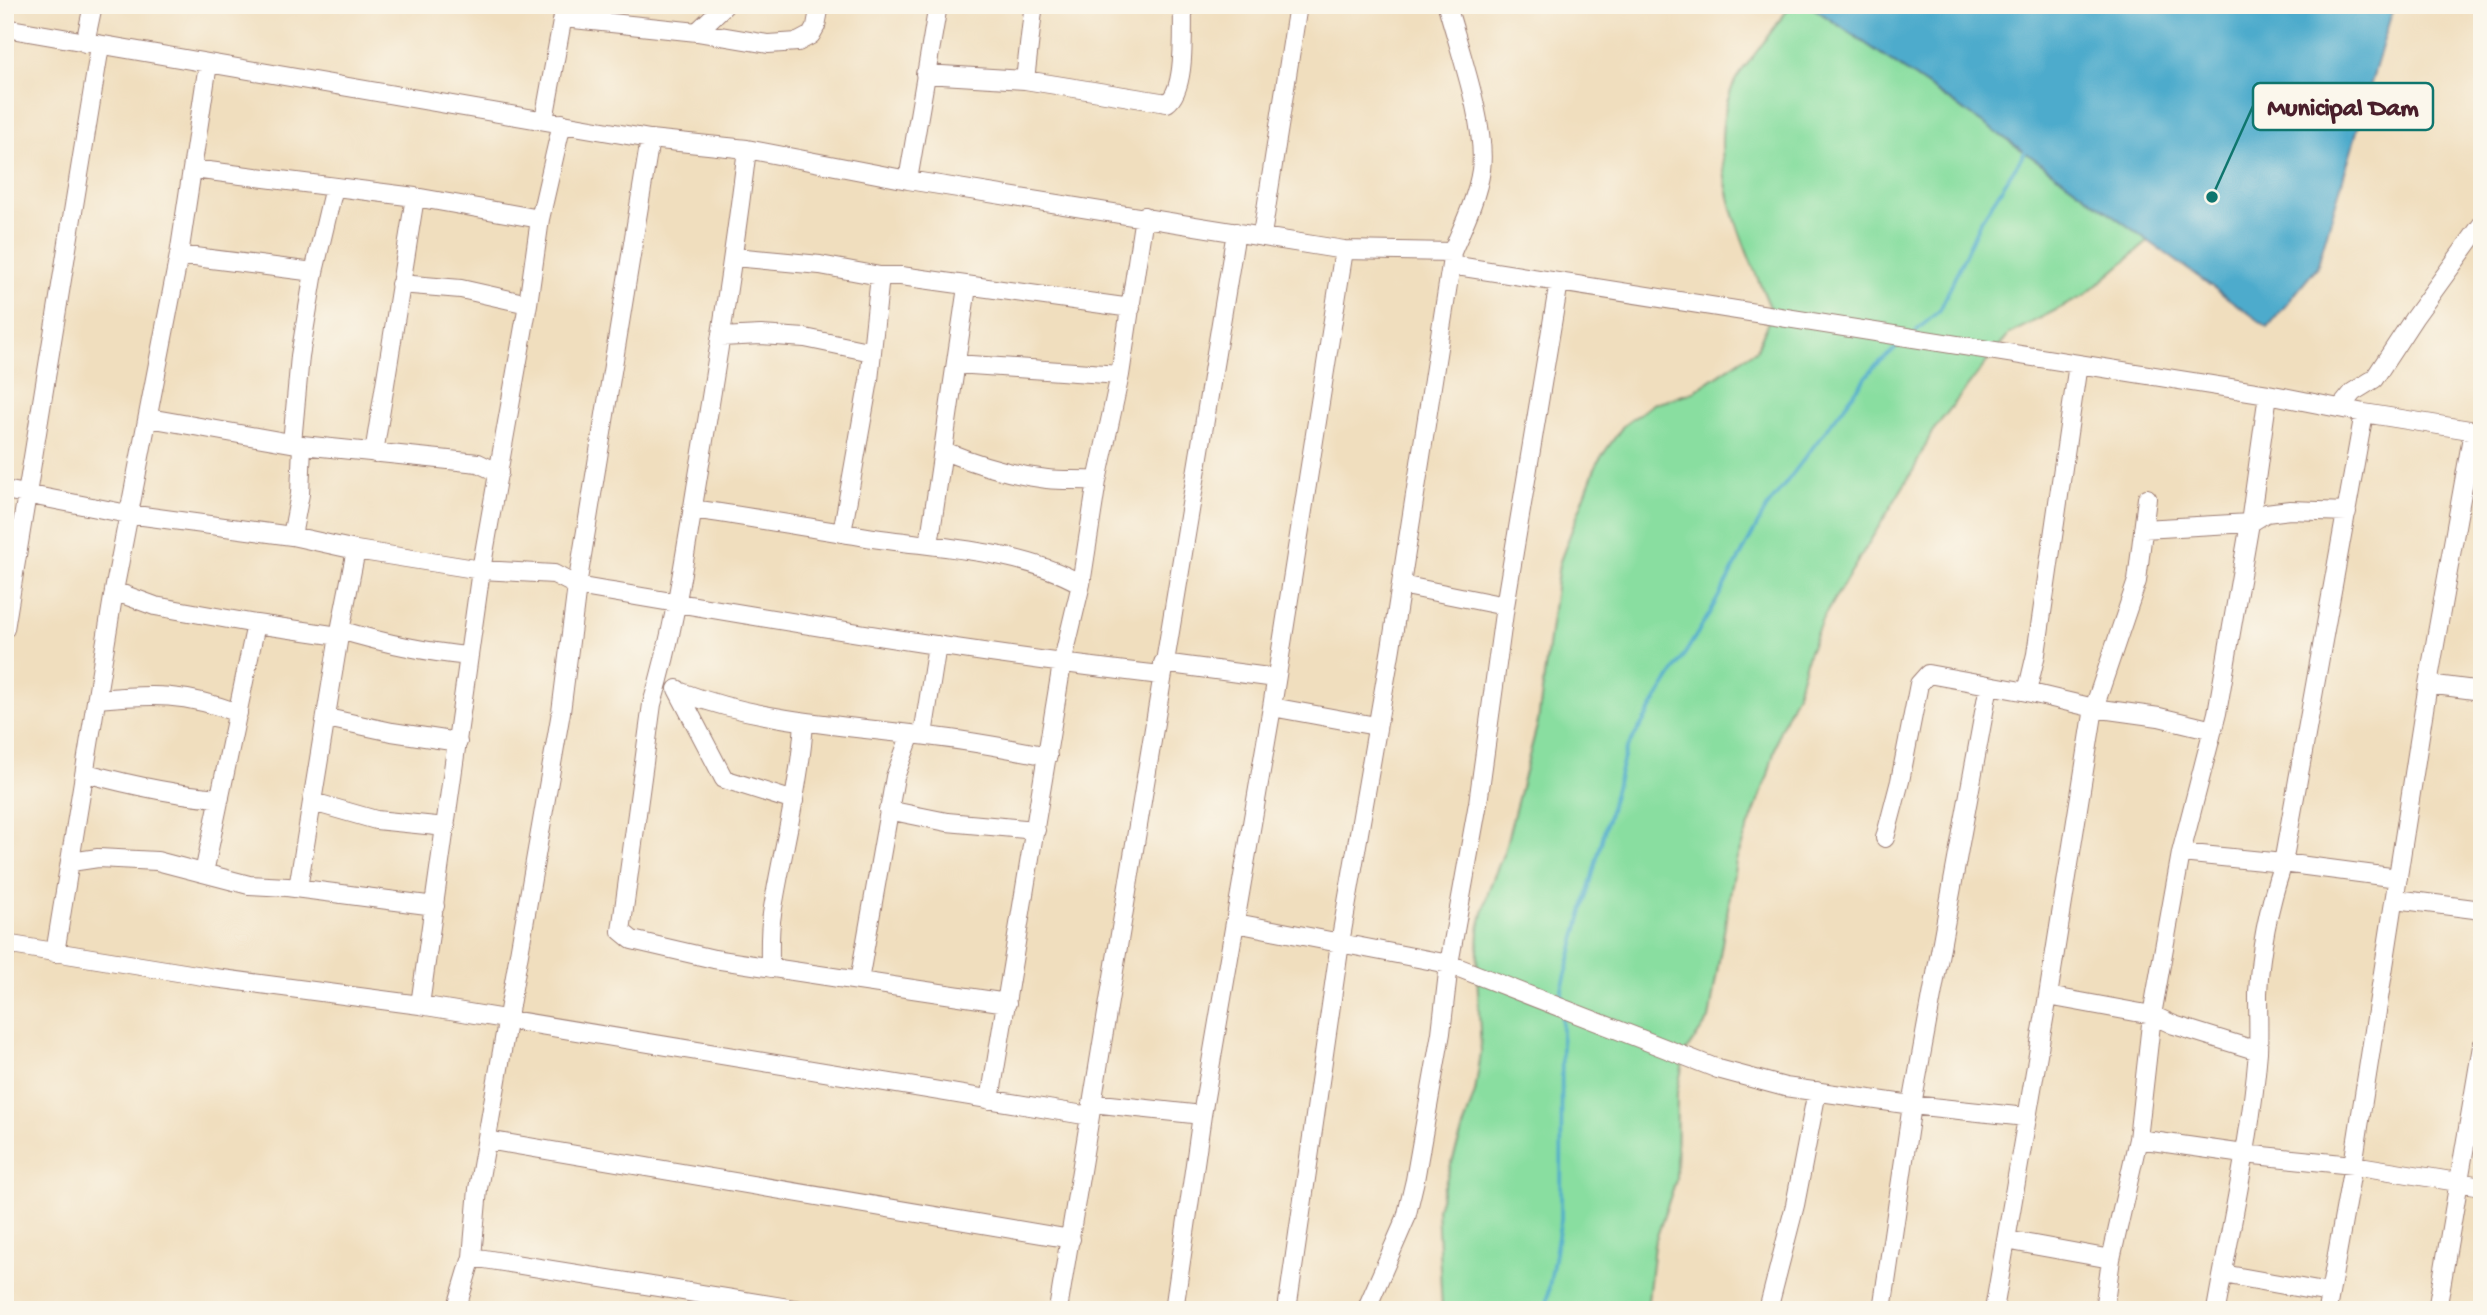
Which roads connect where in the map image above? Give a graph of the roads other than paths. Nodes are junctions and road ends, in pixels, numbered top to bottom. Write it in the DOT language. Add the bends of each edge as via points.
graph roads {
  1 [pos="93,5"];
  2 [pos="725,5"];
  3 [pos="820,5"];
  4 [pos="938,5"];
  5 [pos="1036,5"];
  6 [pos="1183,5"];
  7 [pos="1298,5"];
  8 [pos="1447,5"];
  9 [pos="564,12"];
  10 [pos="5,29"];
  11 [pos="697,32"];
  12 [pos="92,44"];
  13 [pos="208,64"];
  14 [pos="925,74"];
  15 [pos="1025,80"];
  16 [pos="544,120"];
  17 [pos="562,123"];
  18 [pos="650,139"];
  19 [pos="747,149"];
  20 [pos="193,169"];
  21 [pos="908,180"];
  22 [pos="334,187"];
  23 [pos="415,197"];
  24 [pos="1144,216"];
  25 [pos="540,219"];
  26 [pos="2482,224"];
  27 [pos="1236,232"];
  28 [pos="1262,235"];
  29 [pos="1344,250"];
  30 [pos="179,255"];
  31 [pos="734,257"];
  32 [pos="1452,259"];
  33 [pos="314,272"];
  34 [pos="880,275"];
  35 [pos="1559,282"];
  36 [pos="400,284"];
  37 [pos="967,287"];
  38 [pos="528,304"];
  39 [pos="1131,308"];
  40 [pos="721,337"];
  41 [pos="872,352"];
  42 [pos="956,364"];
  43 [pos="2078,364"];
  44 [pos="1120,375"];
  45 [pos="2268,394"];
  46 [pos="2340,408"];
  47 [pos="2364,413"];
  48 [pos="149,418"];
  49 [pos="2477,432"];
  50 [pos="297,444"];
  51 [pos="944,451"];
  52 [pos="374,453"];
  53 [pos="499,473"];
  54 [pos="1097,481"];
  55 [pos="5,490"];
  56 [pos="28,495"];
  57 [pos="2147,498"];
  58 [pos="692,509"];
  59 [pos="2347,512"];
  60 [pos="128,514"];
  61 [pos="2250,523"];
  62 [pos="2143,529"];
  63 [pos="842,533"];
  64 [pos="292,536"];
  65 [pos="929,545"];
  66 [pos="356,550"];
  67 [pos="481,570"];
  68 [pos="1081,584"];
  69 [pos="1401,585"];
  70 [pos="577,586"];
  71 [pos="114,591"];
  72 [pos="8,600"];
  73 [pos="675,603"];
  74 [pos="1505,606"];
  75 [pos="256,624"];
  76 [pos="5,629"];
  77 [pos="339,633"];
  78 [pos="937,645"];
  79 [pos="469,656"];
  80 [pos="1062,664"];
  81 [pos="1163,669"];
  82 [pos="661,673"];
  83 [pos="1276,678"];
  84 [pos="2428,684"];
  85 [pos="1989,685"];
  86 [pos="2482,691"];
  87 [pos="681,692"];
  88 [pos="2027,692"];
  89 [pos="97,699"];
  90 [pos="1272,707"];
  91 [pos="2094,708"];
  92 [pos="238,713"];
  93 [pos="327,718"];
  94 [pos="804,722"];
  95 [pos="1377,726"];
  96 [pos="2213,730"];
  97 [pos="917,734"];
  98 [pos="458,742"];
  99 [pos="1048,756"];
  100 [pos="86,773"];
  101 [pos="220,798"];
  102 [pos="794,801"];
  103 [pos="313,802"];
  104 [pos="888,810"];
  105 [pos="446,827"];
  106 [pos="1036,830"];
  107 [pos="1885,838"];
  108 [pos="2181,853"];
  109 [pos="72,862"];
  110 [pos="2283,863"];
  111 [pos="204,873"];
  112 [pos="2398,878"];
  113 [pos="298,888"];
  114 [pos="2396,899"];
  115 [pos="435,906"];
  116 [pos="2482,910"];
  117 [pos="1236,923"];
  118 [pos="1340,943"];
  119 [pos="5,944"];
  120 [pos="55,953"];
  121 [pos="1449,964"];
  122 [pos="770,968"];
  123 [pos="859,981"];
  124 [pos="2048,996"];
  125 [pos="1007,1003"];
  126 [pos="420,1005"];
  127 [pos="2151,1015"];
  128 [pos="506,1020"];
  129 [pos="2482,1046"];
  130 [pos="2258,1051"];
  131 [pos="1817,1091"];
  132 [pos="990,1100"];
  133 [pos="1912,1105"];
  134 [pos="1091,1109"];
  135 [pos="1202,1115"];
  136 [pos="2026,1117"];
  137 [pos="487,1139"];
  138 [pos="2138,1139"];
  139 [pos="2244,1154"];
  140 [pos="2353,1165"];
  141 [pos="2458,1183"];
  142 [pos="2482,1186"];
  143 [pos="1071,1239"];
  144 [pos="2006,1240"];
  145 [pos="472,1257"];
  146 [pos="2111,1259"];
  147 [pos="2223,1274"];
  148 [pos="2328,1302"];
  149 [pos="780,1308"];
  150 [pos="456,1310"];
  151 [pos="801,1310"];
  152 [pos="1058,1310"];
  153 [pos="1174,1310"];
  154 [pos="1287,1310"];
  155 [pos="1366,1310"];
  156 [pos="1768,1310"];
  157 [pos="1882,1310"];
  158 [pos="1994,1310"];
  159 [pos="2104,1310"];
  160 [pos="2216,1310"];
  161 [pos="2437,1310"];
  1 -- 12 [label="street"];
  2 -- 11 [label="street"];
  3 -- 11 [label="street" via="811,35 798,42 768,44"];
  4 -- 14 [label="street"];
  5 -- 15 [label="street"];
  6 -- 15 [label="street" via="1179,84 1167,103"];
  7 -- 28 [label="street"];
  8 -- 32 [label="street" via="1482,143 1475,195"];
  9 -- 11 [label="street"];
  9 -- 16 [label="street"];
  10 -- 12 [label="street"];
  12 -- 13 [label="street"];
  12 -- 56 [label="street"];
  13 -- 16 [label="street"];
  13 -- 20 [label="street"];
  14 -- 15 [label="street"];
  14 -- 21 [label="street"];
  16 -- 17 [label="street"];
  17 -- 18 [label="street"];
  17 -- 25 [label="street"];
  18 -- 19 [label="street"];
  18 -- 70 [label="street"];
  19 -- 21 [label="street"];
  19 -- 31 [label="street"];
  20 -- 22 [label="street"];
  20 -- 30 [label="street"];
  21 -- 24 [label="street"];
  22 -- 23 [label="street"];
  22 -- 33 [label="street"];
  23 -- 25 [label="street"];
  23 -- 36 [label="street"];
  24 -- 27 [label="street"];
  24 -- 39 [label="street"];
  25 -- 38 [label="street"];
  26 -- 46 [label="street" via="2374,379 2353,392"];
  27 -- 28 [label="street"];
  27 -- 81 [label="street"];
  28 -- 29 [label="street"];
  29 -- 32 [label="street"];
  29 -- 83 [label="street"];
  30 -- 33 [label="street"];
  30 -- 48 [label="street"];
  31 -- 34 [label="street"];
  31 -- 40 [label="street"];
  32 -- 35 [label="street"];
  32 -- 69 [label="street"];
  33 -- 50 [label="street" via="300,356"];
  34 -- 37 [label="street"];
  34 -- 41 [label="street"];
  35 -- 43 [label="street"];
  35 -- 74 [label="street"];
  36 -- 38 [label="street" via="461,289"];
  36 -- 52 [label="street"];
  37 -- 39 [label="street"];
  37 -- 42 [label="street"];
  38 -- 53 [label="street"];
  39 -- 44 [label="street"];
  40 -- 41 [label="street" via="805,338"];
  40 -- 58 [label="street"];
  41 -- 63 [label="street"];
  42 -- 44 [label="street"];
  42 -- 51 [label="street"];
  43 -- 45 [label="street"];
  43 -- 88 [label="street"];
  44 -- 54 [label="street"];
  45 -- 46 [label="street"];
  45 -- 61 [label="street"];
  46 -- 47 [label="street"];
  47 -- 49 [label="street"];
  47 -- 59 [label="street"];
  48 -- 50 [label="street"];
  48 -- 60 [label="street"];
  49 -- 84 [label="street"];
  50 -- 52 [label="street"];
  50 -- 64 [label="street" via="300,494"];
  51 -- 54 [label="street" via="1022,475"];
  51 -- 65 [label="street"];
  52 -- 53 [label="street" via="478,463"];
  53 -- 67 [label="street"];
  54 -- 68 [label="street"];
  55 -- 56 [label="street"];
  56 -- 60 [label="street"];
  56 -- 72 [label="street"];
  57 -- 62 [label="street"];
  58 -- 63 [label="street"];
  58 -- 73 [label="street"];
  59 -- 61 [label="street" via="2291,510 2266,513"];
  59 -- 110 [label="street"];
  60 -- 64 [label="street"];
  60 -- 71 [label="street"];
  61 -- 62 [label="street"];
  61 -- 96 [label="street"];
  62 -- 91 [label="street" via="2137,581"];
  63 -- 65 [label="street"];
  64 -- 66 [label="street"];
  65 -- 68 [label="street" via="1050,569"];
  66 -- 67 [label="street"];
  66 -- 77 [label="street"];
  67 -- 70 [label="street" via="554,574"];
  67 -- 79 [label="street"];
  68 -- 80 [label="street"];
  69 -- 74 [label="street"];
  69 -- 95 [label="street"];
  70 -- 73 [label="street"];
  70 -- 128 [label="street" via="561,712"];
  71 -- 75 [label="street" via="155,606"];
  71 -- 89 [label="street"];
  72 -- 76 [label="street"];
  73 -- 78 [label="street"];
  73 -- 82 [label="street"];
  74 -- 121 [label="street" via="1478,803"];
  75 -- 77 [label="street"];
  75 -- 92 [label="street"];
  77 -- 79 [label="street"];
  77 -- 93 [label="street"];
  78 -- 80 [label="street"];
  78 -- 97 [label="street"];
  79 -- 98 [label="street"];
  80 -- 81 [label="street"];
  80 -- 99 [label="street"];
  81 -- 83 [label="street"];
  81 -- 134 [label="street"];
  82 -- 87 [label="street"];
  82 -- 122 [label="street" via="652,704 621,931 632,940"];
  83 -- 90 [label="street"];
  84 -- 86 [label="street"];
  84 -- 112 [label="street"];
  85 -- 88 [label="street"];
  85 -- 107 [label="street" via="1932,673 1923,676"];
  85 -- 133 [label="street"];
  87 -- 94 [label="street" via="729,708"];
  87 -- 102 [label="street" via="724,779"];
  88 -- 91 [label="street"];
  89 -- 92 [label="street" via="148,694 179,697"];
  89 -- 100 [label="street"];
  90 -- 95 [label="street"];
  90 -- 117 [label="street"];
  91 -- 96 [label="street"];
  91 -- 124 [label="street"];
  92 -- 101 [label="street"];
  93 -- 98 [label="street"];
  93 -- 103 [label="street"];
  94 -- 97 [label="street"];
  94 -- 102 [label="street"];
  95 -- 118 [label="street"];
  96 -- 108 [label="street"];
  97 -- 99 [label="street"];
  97 -- 104 [label="street" via="895,777"];
  98 -- 105 [label="street"];
  99 -- 106 [label="street"];
  100 -- 101 [label="street" via="130,785"];
  100 -- 109 [label="street"];
  101 -- 111 [label="street"];
  102 -- 122 [label="street" via="771,916"];
  103 -- 105 [label="street" via="376,820"];
  103 -- 113 [label="street"];
  104 -- 106 [label="street" via="947,822"];
  104 -- 123 [label="street"];
  105 -- 115 [label="street"];
  106 -- 125 [label="street"];
  108 -- 110 [label="street"];
  108 -- 127 [label="street"];
  109 -- 111 [label="street" via="98,858 157,861"];
  109 -- 120 [label="street"];
  110 -- 112 [label="street"];
  110 -- 130 [label="street" via="2262,946"];
  111 -- 113 [label="street" via="249,885"];
  112 -- 114 [label="street"];
  113 -- 115 [label="street"];
  114 -- 116 [label="street"];
  114 -- 140 [label="street"];
  115 -- 126 [label="street"];
  117 -- 118 [label="street"];
  117 -- 135 [label="street"];
  118 -- 121 [label="street"];
  118 -- 154 [label="street"];
  119 -- 120 [label="street"];
  120 -- 126 [label="street"];
  121 -- 131 [label="street" via="1718,1069"];
  121 -- 155 [label="street" via="1441,1033 1406,1218"];
  122 -- 123 [label="street"];
  123 -- 125 [label="street"];
  124 -- 127 [label="street"];
  124 -- 136 [label="street"];
  125 -- 132 [label="street"];
  126 -- 128 [label="street"];
  127 -- 130 [label="street"];
  127 -- 138 [label="street"];
  128 -- 132 [label="street"];
  128 -- 137 [label="street"];
  129 -- 141 [label="street"];
  130 -- 139 [label="street"];
  131 -- 133 [label="street"];
  131 -- 156 [label="street"];
  132 -- 134 [label="street"];
  133 -- 136 [label="street"];
  133 -- 157 [label="street"];
  134 -- 135 [label="street"];
  134 -- 143 [label="street"];
  135 -- 153 [label="street"];
  136 -- 144 [label="street"];
  137 -- 143 [label="street"];
  137 -- 145 [label="street"];
  138 -- 139 [label="street"];
  138 -- 146 [label="street"];
  139 -- 140 [label="street"];
  139 -- 147 [label="street"];
  140 -- 141 [label="street"];
  140 -- 148 [label="street"];
  141 -- 142 [label="street"];
  141 -- 161 [label="street"];
  143 -- 152 [label="street"];
  144 -- 146 [label="street"];
  144 -- 158 [label="street"];
  145 -- 149 [label="street"];
  145 -- 150 [label="street"];
  146 -- 159 [label="street"];
  147 -- 148 [label="street"];
  147 -- 160 [label="street"];
  149 -- 151 [label="street"];
}
